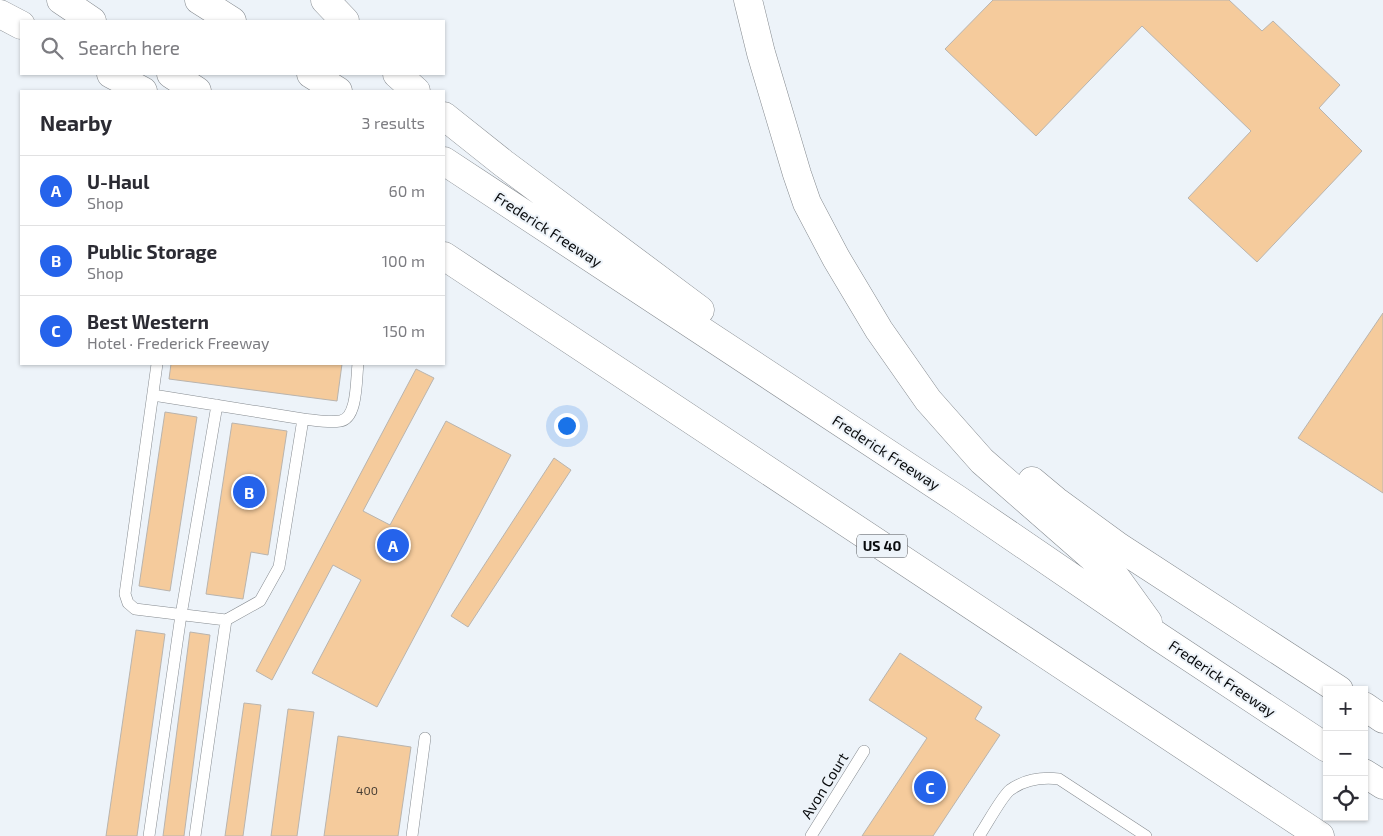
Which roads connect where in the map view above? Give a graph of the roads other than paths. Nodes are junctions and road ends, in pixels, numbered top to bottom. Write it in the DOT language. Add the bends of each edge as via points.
graph roads {
  1 [pos="61,0"];
  2 [pos="200,0"];
  3 [pos="325,0"];
  4 [pos="748,0"];
  5 [pos="0,14"];
  6 [pos="91,20"];
  7 [pos="230,20"];
  8 [pos="344,20"];
  9 [pos="20,24"];
  10 [pos="113,75"];
  11 [pos="173,75"];
  12 [pos="313,75"];
  13 [pos="398,75"];
  14 [pos="141,90"];
  15 [pos="195,90"];
  16 [pos="336,90"];
  17 [pos="415,90"];
  18 [pos="445,117"];
  19 [pos="445,162"];
  20 [pos="797,174"];
  21 [pos="445,257"];
  22 [pos="157,365"];
  23 [pos="358,365"];
  24 [pos="153,395"];
  25 [pos="217,405"];
  26 [pos="303,419"];
  27 [pos="957,500"];
  28 [pos="181,615"];
  29 [pos="226,620"];
  30 [pos="1159,637"];
  31 [pos="1333,686"];
  32 [pos="1368,709"];
  33 [pos="1383,718"];
  34 [pos="425,738"];
  35 [pos="1323,745"];
  36 [pos="864,751"];
  37 [pos="1368,776"];
  38 [pos="1383,785"];
  39 [pos="149,836"];
  40 [pos="195,836"];
  41 [pos="412,836"];
  42 [pos="811,836"];
  43 [pos="979,836"];
  44 [pos="1146,836"];
  45 [pos="1320,836"];
  1 -- 6 [label="highway"];
  2 -- 7 [label="highway"];
  3 -- 8 [label="highway"];
  4 -- 20 [label="highway"];
  5 -- 9 [label="highway"];
  10 -- 14 [label="highway"];
  11 -- 15 [label="highway"];
  12 -- 16 [label="highway"];
  13 -- 17 [label="highway"];
  18 -- 27 [label="highway" via="502,163"];
  19 -- 27 [label="highway, Frederick Freeway"];
  20 -- 30 [label="highway" via="807,203 836,258 879,330 928,400 982,461 1117,579"];
  20 -- 31 [label="highway" via="818,201 891,324 944,392 995,449 1056,501 1119,547"];
  21 -- 45 [label="highway, US 40"];
  22 -- 24 [label="lane"];
  23 -- 26 [label="lane" via="350,416 341,421"];
  24 -- 25 [label="lane"];
  24 -- 28 [label="lane" via="125,594 135,609"];
  25 -- 26 [label="lane"];
  25 -- 28 [label="lane"];
  26 -- 29 [label="lane" via="279,566 260,601"];
  27 -- 30 [label="highway, Frederick Freeway"];
  28 -- 29 [label="lane"];
  28 -- 39 [label="lane"];
  29 -- 40 [label="lane"];
  30 -- 35 [label="highway, Frederick Freeway"];
  32 -- 33 [label="highway"];
  34 -- 41 [label="lane"];
  36 -- 42 [label="lane, Avon Court"];
  37 -- 38 [label="highway"];
  43 -- 44 [label="lane" via="1009,791 1031,780 1052,778 1059,779"];
}
